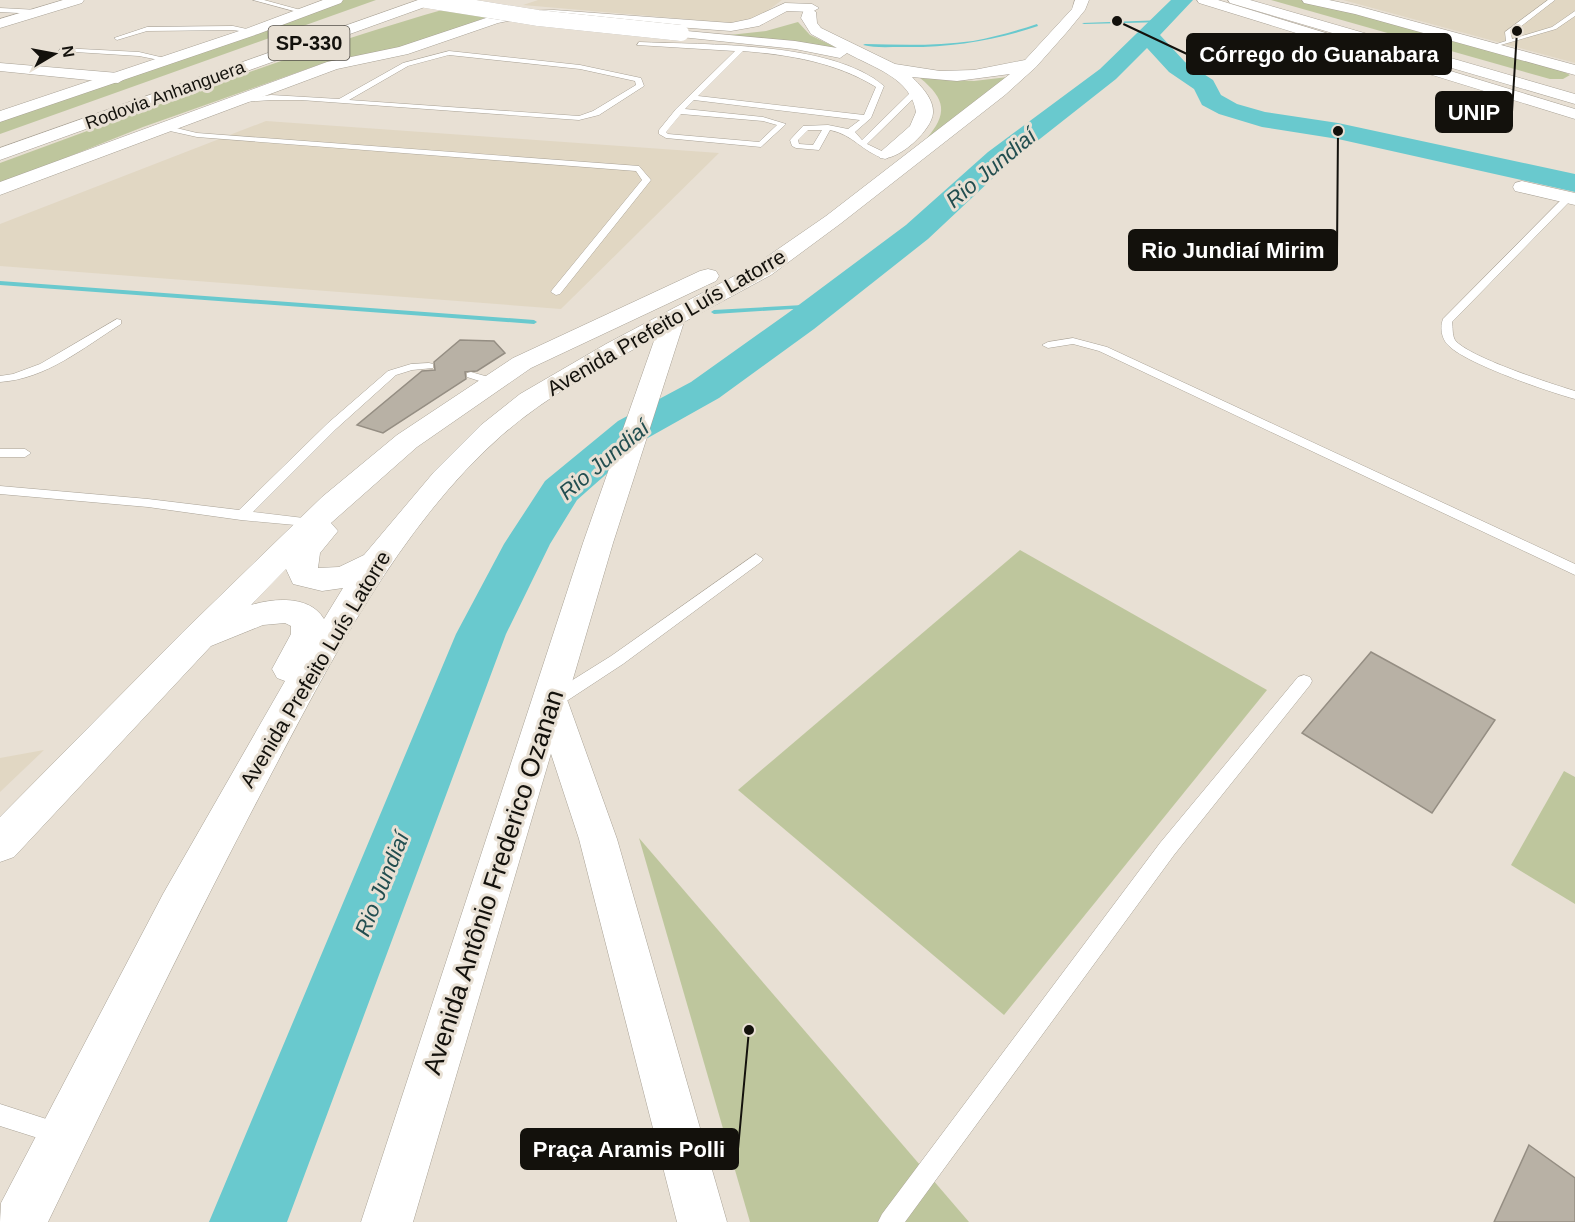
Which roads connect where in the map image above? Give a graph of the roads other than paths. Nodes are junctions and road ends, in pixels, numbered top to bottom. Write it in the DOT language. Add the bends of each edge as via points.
graph roads {
  1 [pos="77,0"];
  2 [pos="256,0"];
  3 [pos="336,0"];
  4 [pos="407,0"];
  5 [pos="426,0"];
  6 [pos="431,0"];
  7 [pos="469,0"];
  8 [pos="1082,0"];
  9 [pos="1204,0"];
  10 [pos="1261,0"];
  11 [pos="1309,0"];
  12 [pos="1327,0"];
  13 [pos="1552,0"];
  14 [pos="1229,3"];
  15 [pos="814,7"];
  16 [pos="0,10"];
  17 [pos="1358,10"];
  18 [pos="38,12"];
  19 [pos="305,12"];
  20 [pos="1277,12"];
  21 [pos="1575,13"];
  22 [pos="0,24"];
  23 [pos="1575,25"];
  24 [pos="1554,28"];
  25 [pos="253,31"];
  26 [pos="681,33"];
  27 [pos="117,38"];
  28 [pos="1510,42"];
  29 [pos="639,44"];
  30 [pos="1492,47"];
  31 [pos="741,49"];
  32 [pos="61,50"];
  33 [pos="221,59"];
  34 [pos="170,60"];
  35 [pos="1030,64"];
  36 [pos="886,66"];
  37 [pos="0,67"];
  38 [pos="1575,70"];
  39 [pos="118,78"];
  40 [pos="166,83"];
  41 [pos="188,87"];
  42 [pos="283,90"];
  43 [pos="1500,91"];
  44 [pos="1575,91"];
  45 [pos="694,98"];
  46 [pos="1575,99"];
  47 [pos="340,102"];
  48 [pos="679,111"];
  49 [pos="1575,114"];
  50 [pos="0,117"];
  51 [pos="867,118"];
  52 [pos="828,127"];
  53 [pos="164,128"];
  54 [pos="850,132"];
  55 [pos="0,141"];
  56 [pos="873,151"];
  57 [pos="0,154"];
  58 [pos="1522,187"];
  59 [pos="0,189"];
  60 [pos="1571,199"];
  61 [pos="556,292"];
  62 [pos="673,319"];
  63 [pos="117,322"];
  64 [pos="1048,345"];
  65 [pos="429,366"];
  66 [pos="0,379"];
  67 [pos="1575,395"];
  68 [pos="452,412"];
  69 [pos="0,453"];
  70 [pos="25,453"];
  71 [pos="0,490"];
  72 [pos="242,516"];
  73 [pos="312,524"];
  74 [pos="756,559"];
  75 [pos="375,563"];
  76 [pos="1575,570"];
  77 [pos="195,641"];
  78 [pos="1304,681"];
  79 [pos="550,702"];
  80 [pos="3,840"];
  81 [pos="178,908"];
  82 [pos="0,1115"];
  83 [pos="63,1135"];
  84 [pos="20,1222"];
  85 [pos="387,1222"];
  86 [pos="702,1222"];
  87 [pos="890,1222"];
  1 -- 18 [label="main road"];
  2 -- 19 [label="lane"];
  3 -- 19 [label="main road"];
  4 -- 40 [label="main road, Rodovia Anhanguera / SP-330"];
  5 -- 26 [label="main road, bridge" via="538,18"];
  6 -- 41 [label="main road, Rodovia Anhanguera / SP-330"];
  7 -- 41 [label="main road"];
  8 -- 35 [label="main road, Avenida Prefeito Luís Latorre" via="1068,22"];
  9 -- 14 [label="main road"];
  10 -- 44 [label="main road"];
  11 -- 17 [label="main road"];
  12 -- 17 [label="main road"];
  13 -- 28 [label="lane" via="1507,33"];
  14 -- 20 [label="main road"];
  14 -- 43 [label="main road"];
  15 -- 26 [label="main road" via="788,21 753,30"];
  15 -- 36 [label="main road" via="807,19 820,34"];
  15 -- 42 [label="main road" via="785,8 754,24 730,27 518,15 478,24 403,51 333,65"];
  16 -- 18 [label="lane"];
  17 -- 30 [label="main road"];
  18 -- 22 [label="main road"];
  19 -- 25 [label="main road"];
  20 -- 43 [label="main road"];
  20 -- 46 [label="main road"];
  21 -- 24 [label="lane"];
  23 -- 24 [label="lane"];
  24 -- 28 [label="lane"];
  25 -- 27 [label="lane" via="147,29"];
  25 -- 34 [label="main road"];
  26 -- 36 [label="main road" via="810,47"];
  28 -- 30 [label="lane"];
  29 -- 31 [label="lane"];
  30 -- 38 [label="main road"];
  31 -- 45 [label="lane"];
  31 -- 51 [label="lane" via="829,62 865,75 880,86"];
  32 -- 34 [label="lane" via="139,54"];
  33 -- 40 [label="main road"];
  34 -- 39 [label="main road"];
  35 -- 36 [label="main road" via="1000,73 962,76 928,75"];
  35 -- 62 [label="main road, Avenida Prefeito Luís Latorre" via="945,135 763,270"];
  36 -- 56 [label="main road, Avenida Prefeito Luís Latorre" via="917,91 925,115 918,129"];
  37 -- 39 [label="street"];
  39 -- 50 [label="main road"];
  40 -- 55 [label="main road, Rodovia Anhanguera / SP-330"];
  41 -- 57 [label="main road, Rodovia Anhanguera / SP-330"];
  42 -- 47 [label="lane"];
  42 -- 53 [label="main road" via="230,102"];
  43 -- 49 [label="main road"];
  45 -- 48 [label="lane"];
  45 -- 51 [label="lane"];
  47 -- 47 [label="lane" via="579,118 596,113 640,86 638,80 591,69 448,53 429,55 380,77"];
  48 -- 48 [label="lane" via="763,119 782,124 756,146 666,136 662,132"];
  51 -- 54 [label="lane"];
  52 -- 54 [label="lane"];
  53 -- 59 [label="main road"];
  53 -- 61 [label="lane" via="197,135 639,169 647,180"];
  54 -- 56 [label="lane"];
  56 -- 68 [label="main road, Avenida Prefeito Luís Latorre" via="762,244 722,269 483,379"];
  58 -- 60 [label="street"];
  60 -- 67 [label="lane" via="1447,321 1447,332 1452,343 1470,355"];
  62 -- 75 [label="main road, Avenida Prefeito Luís Latorre" via="529,400 491,431 444,478"];
  62 -- 79 [label="main road, Avenida Antônio Frederico Ozanan"];
  63 -- 66 [label="lane" via="32,373"];
  64 -- 76 [label="lane" via="1073,341 1103,349"];
  65 -- 72 [label="lane" via="392,373 332,426"];
  68 -- 73 [label="main road, Avenida Prefeito Luís Latorre" via="407,441"];
  68 -- 75 [label="main road" via="311,543 300,567 304,576 328,581"];
  69 -- 70 [label="lane"];
  71 -- 72 [label="lane"];
  72 -- 73 [label="lane"];
  73 -- 77 [label="main road, Avenida Prefeito Luís Latorre"];
  74 -- 79 [label="lane" via="617,660"];
  75 -- 81 [label="main road, Avenida Prefeito Luís Latorre" via="292,700"];
  77 -- 80 [label="main road, Avenida Prefeito Luís Latorre"];
  77 -- 81 [label="main road" via="273,611 300,614 308,621 308,634 300,649 195,832"];
  78 -- 87 [label="lane" via="1167,849"];
  79 -- 85 [label="main road, Avenida Antônio Frederico Ozanan"];
  79 -- 86 [label="street" via="598,839"];
  81 -- 83 [label="main road, Avenida Prefeito Luís Latorre"];
  82 -- 83 [label="lane"];
  83 -- 84 [label="main road, Avenida Prefeito Luís Latorre"];
}
